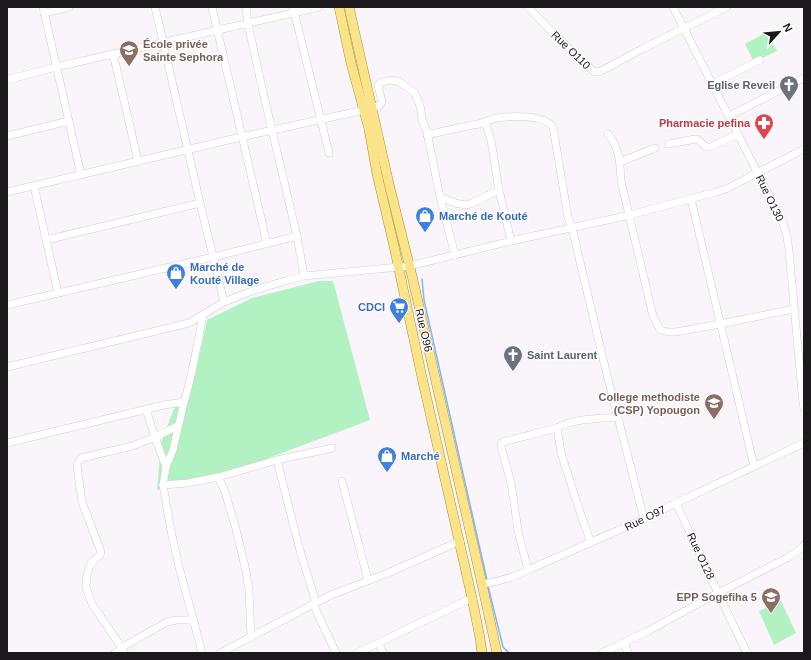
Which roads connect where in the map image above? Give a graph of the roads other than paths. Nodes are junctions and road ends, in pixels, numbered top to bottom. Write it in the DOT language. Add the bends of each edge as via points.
graph roads {
  1 [pos="70,7"];
  2 [pos="154,7"];
  3 [pos="212,7"];
  4 [pos="246,7"];
  5 [pos="319,7"];
  6 [pos="339,7"];
  7 [pos="349,7"];
  8 [pos="528,7"];
  9 [pos="673,7"];
  10 [pos="727,7"];
  11 [pos="43,10"];
  12 [pos="293,10"];
  13 [pos="248,24"];
  14 [pos="684,28"];
  15 [pos="217,31"];
  16 [pos="163,42"];
  17 [pos="113,54"];
  18 [pos="760,60"];
  19 [pos="56,67"];
  20 [pos="804,78"];
  21 [pos="7,80"];
  22 [pos="712,84"];
  23 [pos="368,109"];
  24 [pos="729,116"];
  25 [pos="321,120"];
  26 [pos="69,121"];
  27 [pos="485,122"];
  28 [pos="272,131"];
  29 [pos="608,134"];
  30 [pos="738,134"];
  31 [pos="427,135"];
  32 [pos="7,136"];
  33 [pos="241,137"];
  34 [pos="669,144"];
  35 [pos="655,148"];
  36 [pos="804,149"];
  37 [pos="188,150"];
  38 [pos="329,152"];
  39 [pos="138,161"];
  40 [pos="620,162"];
  41 [pos="758,173"];
  42 [pos="81,175"];
  43 [pos="34,186"];
  44 [pos="499,190"];
  45 [pos="7,192"];
  46 [pos="440,197"];
  47 [pos="691,199"];
  48 [pos="200,203"];
  49 [pos="630,214"];
  50 [pos="572,228"];
  51 [pos="298,236"];
  52 [pos="46,240"];
  53 [pos="511,241"];
  54 [pos="266,244"];
  55 [pos="455,255"];
  56 [pos="213,257"];
  57 [pos="409,266"];
  58 [pos="399,267"];
  59 [pos="304,276"];
  60 [pos="58,293"];
  61 [pos="224,302"];
  62 [pos="7,305"];
  63 [pos="794,309"];
  64 [pos="203,315"];
  65 [pos="720,324"];
  66 [pos="7,368"];
  67 [pos="184,402"];
  68 [pos="804,408"];
  69 [pos="146,409"];
  70 [pos="618,417"];
  71 [pos="178,426"];
  72 [pos="557,428"];
  73 [pos="155,438"];
  74 [pos="7,443"];
  75 [pos="804,443"];
  76 [pos="332,448"];
  77 [pos="277,460"];
  78 [pos="754,466"];
  79 [pos="166,467"];
  80 [pos="218,477"];
  81 [pos="342,481"];
  82 [pos="163,485"];
  83 [pos="676,503"];
  84 [pos="644,519"];
  85 [pos="460,541"];
  86 [pos="591,542"];
  87 [pos="804,545"];
  88 [pos="528,570"];
  89 [pos="368,580"];
  90 [pos="482,584"];
  91 [pos="718,593"];
  92 [pos="472,598"];
  93 [pos="315,604"];
  94 [pos="193,620"];
  95 [pos="251,637"];
  96 [pos="379,643"];
  97 [pos="624,643"];
  98 [pos="123,651"];
  99 [pos="115,653"];
  100 [pos="202,653"];
  101 [pos="220,653"];
  102 [pos="336,653"];
  103 [pos="357,653"];
  104 [pos="383,653"];
  105 [pos="482,653"];
  106 [pos="498,653"];
  107 [pos="602,653"];
  108 [pos="628,653"];
  109 [pos="747,653"];
  1 -- 11 [label="street"];
  2 -- 16 [label="street"];
  3 -- 15 [label="street"];
  4 -- 13 [label="street"];
  5 -- 12 [label="street"];
  6 -- 23 [label="main road, Rue O96" via="351,63"];
  7 -- 23 [label="main road, Rue O96"];
  8 -- 14 [label="street, Rue O110" via="597,72"];
  9 -- 14 [label="street, Rue O130"];
  10 -- 14 [label="street"];
  11 -- 19 [label="street"];
  12 -- 13 [label="street"];
  12 -- 25 [label="street"];
  13 -- 15 [label="street"];
  13 -- 28 [label="street"];
  14 -- 22 [label="street, Rue O130"];
  15 -- 16 [label="street"];
  15 -- 33 [label="street"];
  16 -- 17 [label="street"];
  16 -- 37 [label="street"];
  17 -- 19 [label="street"];
  17 -- 39 [label="street"];
  18 -- 22 [label="street"];
  19 -- 21 [label="street"];
  19 -- 26 [label="street"];
  20 -- 24 [label="street"];
  22 -- 24 [label="street, Rue O130"];
  23 -- 25 [label="street"];
  23 -- 31 [label="street" via="379,106 382,102 378,85 380,83 398,81 414,92"];
  23 -- 57 [label="main road, Rue O96"];
  23 -- 58 [label="main road, Rue O96" via="377,174"];
  24 -- 30 [label="street, Rue O130"];
  25 -- 28 [label="street"];
  25 -- 38 [label="street"];
  26 -- 32 [label="street"];
  26 -- 42 [label="street"];
  27 -- 31 [label="street"];
  27 -- 44 [label="street" via="491,140"];
  27 -- 50 [label="street" via="497,118 525,116 551,124"];
  28 -- 33 [label="street"];
  28 -- 51 [label="street"];
  29 -- 40 [label="street" via="616,146"];
  30 -- 34 [label="street" via="711,147 706,147 697,139"];
  30 -- 41 [label="street, Rue O130"];
  31 -- 46 [label="street"];
  33 -- 37 [label="street"];
  33 -- 54 [label="street"];
  35 -- 40 [label="street"];
  36 -- 41 [label="street"];
  37 -- 39 [label="street"];
  37 -- 48 [label="street"];
  39 -- 42 [label="street"];
  40 -- 49 [label="street" via="621,181"];
  41 -- 47 [label="street" via="728,188"];
  41 -- 63 [label="street, Rue O130" via="787,236"];
  42 -- 43 [label="street"];
  43 -- 45 [label="street"];
  43 -- 52 [label="street"];
  44 -- 46 [label="street" via="465,205"];
  44 -- 53 [label="street"];
  46 -- 55 [label="street"];
  47 -- 49 [label="street"];
  47 -- 65 [label="street"];
  48 -- 52 [label="street"];
  48 -- 56 [label="street"];
  49 -- 50 [label="street"];
  49 -- 65 [label="street" via="653,316 659,328 662,331 676,332"];
  50 -- 53 [label="street"];
  50 -- 70 [label="street"];
  51 -- 54 [label="street"];
  51 -- 59 [label="street"];
  52 -- 60 [label="street"];
  53 -- 55 [label="street"];
  54 -- 56 [label="street"];
  55 -- 57 [label="street"];
  56 -- 60 [label="street"];
  56 -- 61 [label="street"];
  57 -- 58 [label="street"];
  57 -- 90 [label="main road, Rue O96"];
  58 -- 59 [label="street"];
  58 -- 85 [label="main road, Rue O96"];
  59 -- 61 [label="street"];
  60 -- 62 [label="street"];
  61 -- 64 [label="street"];
  63 -- 65 [label="street"];
  63 -- 68 [label="street, Rue O130"];
  64 -- 66 [label="street" via="183,325"];
  64 -- 67 [label="street"];
  65 -- 78 [label="street"];
  67 -- 69 [label="street"];
  67 -- 71 [label="street"];
  69 -- 73 [label="street"];
  69 -- 74 [label="street"];
  70 -- 72 [label="street" via="589,419"];
  70 -- 84 [label="street"];
  71 -- 73 [label="street"];
  71 -- 79 [label="street"];
  72 -- 86 [label="street" via="561,453"];
  72 -- 88 [label="street" via="501,444"];
  73 -- 79 [label="street"];
  73 -- 98 [label="street" via="81,458 77,466 82,502 101,552 91,563 86,587 92,604"];
  75 -- 78 [label="street, Rue O97"];
  76 -- 77 [label="street"];
  77 -- 80 [label="street"];
  77 -- 93 [label="street"];
  78 -- 83 [label="street, Rue O97"];
  79 -- 82 [label="street"];
  80 -- 82 [label="street"];
  80 -- 95 [label="street" via="235,525 246,571"];
  81 -- 89 [label="street"];
  82 -- 94 [label="street" via="171,531"];
  83 -- 84 [label="street, Rue O97"];
  83 -- 91 [label="street, Rue O128"];
  84 -- 86 [label="street, Rue O97"];
  85 -- 89 [label="street"];
  85 -- 92 [label="main road, Rue O96"];
  86 -- 88 [label="street, Rue O97"];
  87 -- 91 [label="street" via="787,558"];
  88 -- 90 [label="street, Rue O97" via="496,583"];
  89 -- 93 [label="street"];
  90 -- 106 [label="main road, Rue O96"];
  91 -- 97 [label="street"];
  91 -- 109 [label="street, Rue O128"];
  92 -- 96 [label="street"];
  92 -- 105 [label="main road, Rue O96"];
  93 -- 95 [label="street"];
  93 -- 102 [label="street"];
  94 -- 98 [label="street" via="167,622"];
  94 -- 100 [label="street"];
  95 -- 101 [label="street"];
  96 -- 103 [label="street"];
  96 -- 104 [label="street"];
  97 -- 107 [label="street"];
  97 -- 108 [label="street"];
  98 -- 99 [label="street"];
}
